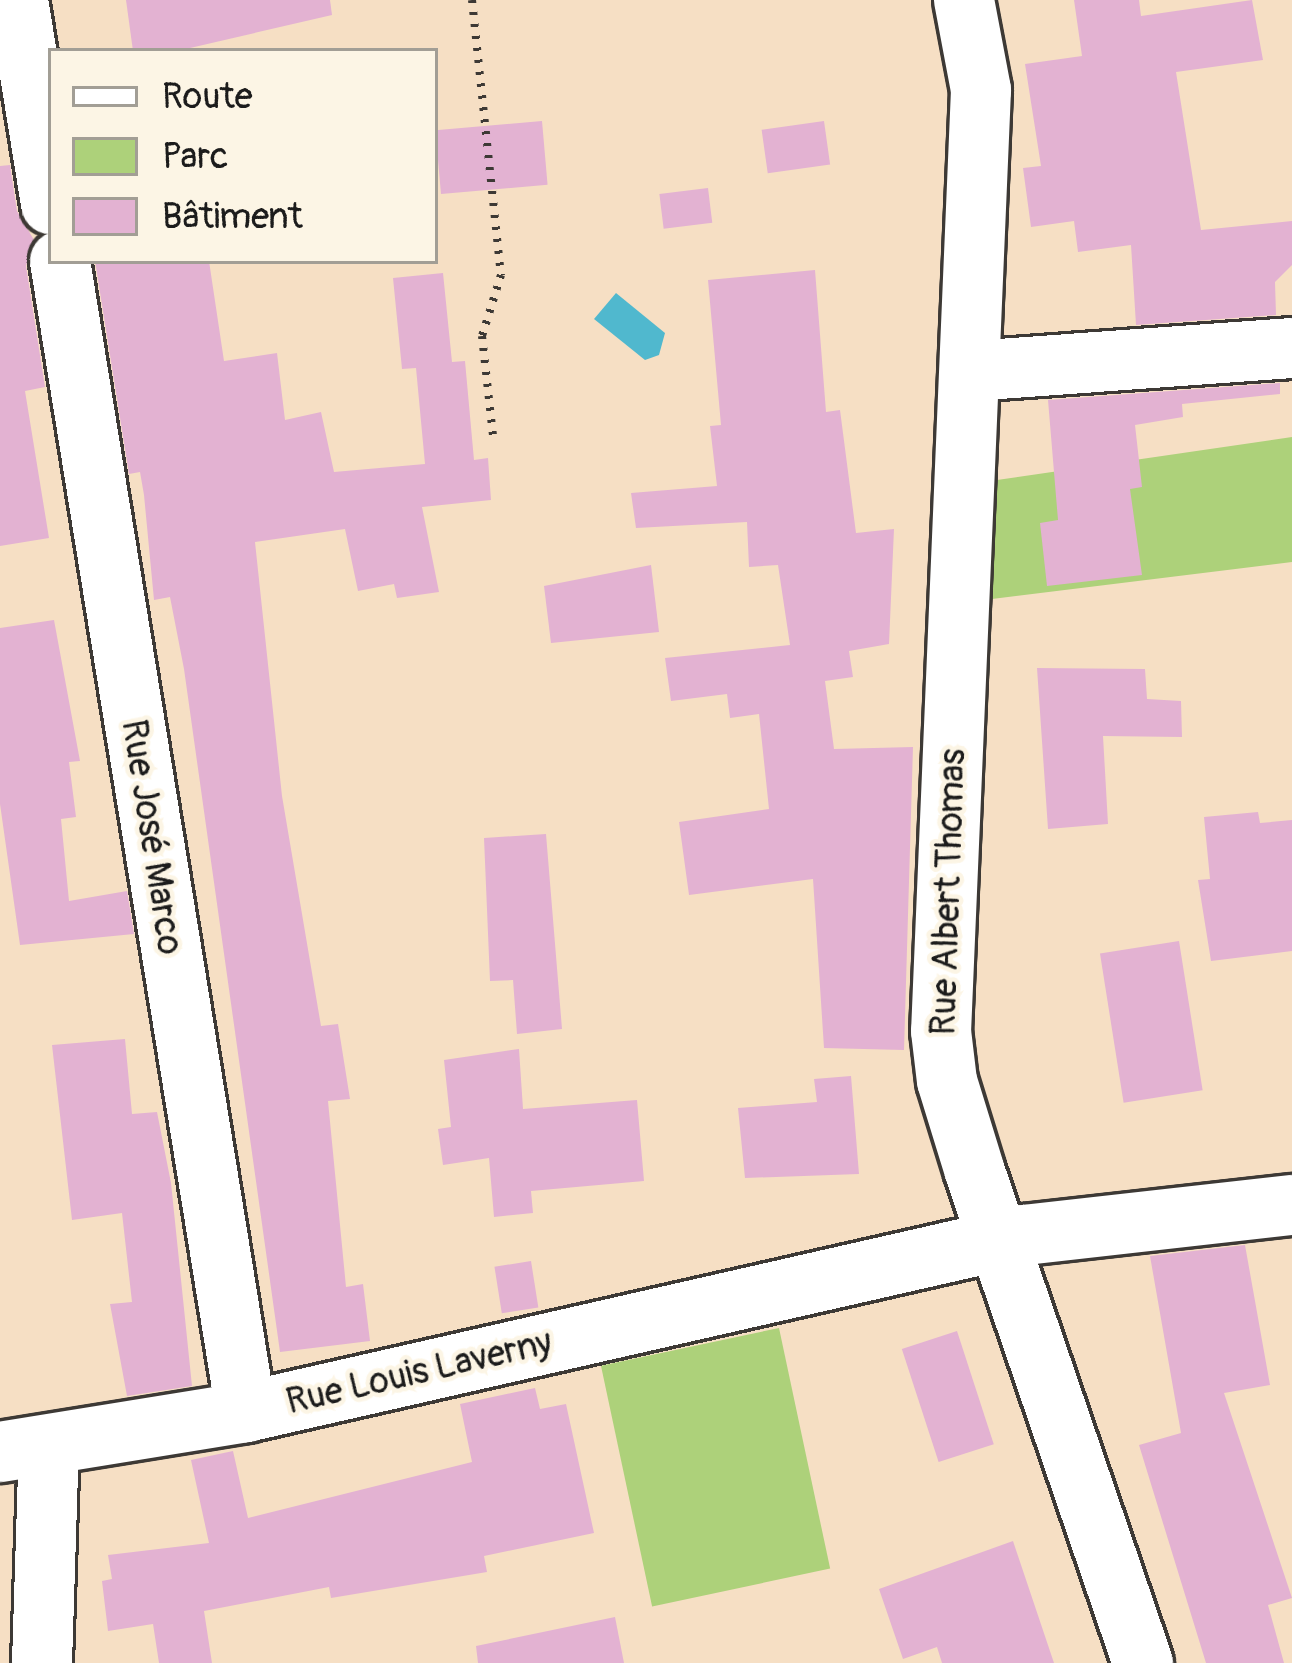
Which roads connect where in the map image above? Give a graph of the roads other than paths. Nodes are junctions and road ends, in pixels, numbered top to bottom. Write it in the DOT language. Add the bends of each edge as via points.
graph roads {
  1 [pos="18,0"];
  2 [pos="964,0"];
  3 [pos="997,0"];
  4 [pos="981,90"];
  5 [pos="48,185"];
  6 [pos="60,264"];
  7 [pos="1292,348"];
  8 [pos="970,371"];
  9 [pos="1292,1205"];
  10 [pos="999,1240"];
  11 [pos="245,1412"];
  12 [pos="24,1449"];
  13 [pos="42,1663"];
  14 [pos="1143,1663"];
  1 -- 5 [label="street"];
  2 -- 4 [label="street, Rue Albert Thomas"];
  3 -- 4 [label="street, Rue Albert Thomas" via="996,58"];
  4 -- 8 [label="street, Rue Albert Thomas"];
  6 -- 11 [label="street, Rue José Marco"];
  7 -- 8 [label="street"];
  8 -- 10 [label="street, Rue Albert Thomas" via="941,1031 947,1081"];
  9 -- 10 [label="street, Rue Louis Laverny"];
  10 -- 11 [label="street, Rue Louis Laverny"];
  10 -- 14 [label="street, Rue Albert Thomas"];
  11 -- 12 [label="street, Rue Louis Laverny"];
  12 -- 13 [label="street, Rue Louis Laverny"];
}
